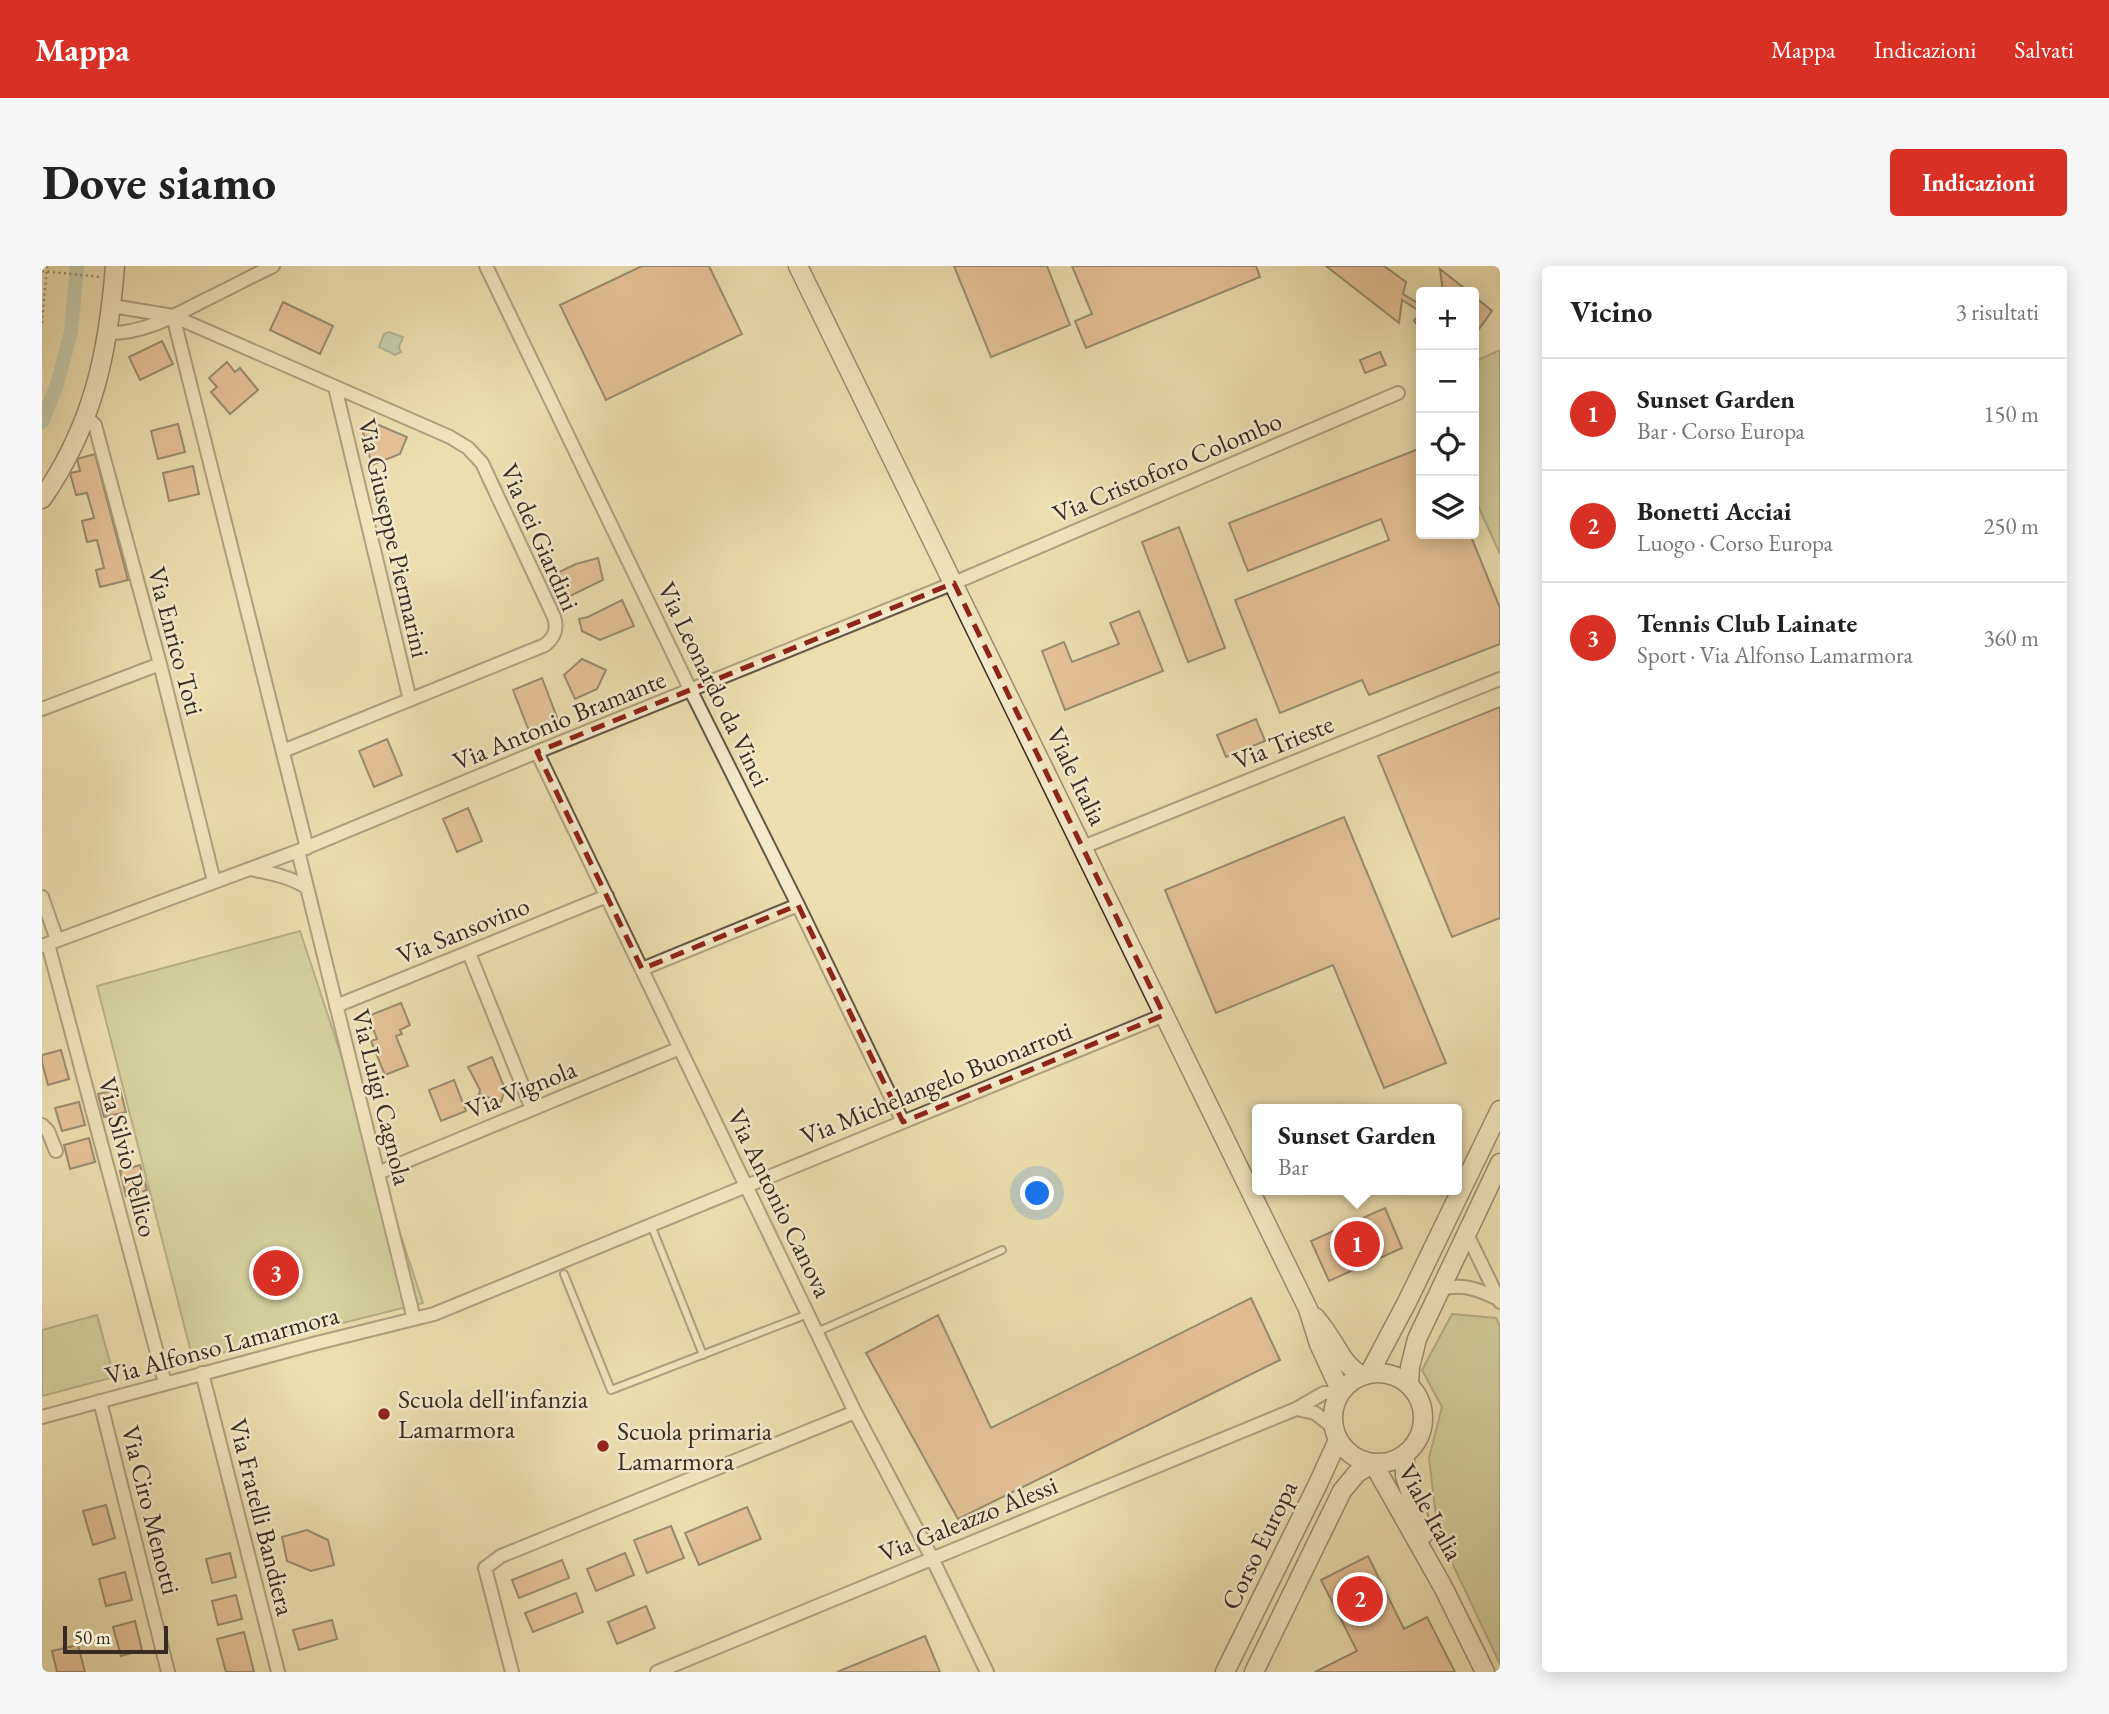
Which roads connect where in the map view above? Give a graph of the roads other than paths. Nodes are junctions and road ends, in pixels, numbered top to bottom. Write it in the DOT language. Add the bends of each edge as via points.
graph roads {
  1 [pos="115,266"];
  2 [pos="273,266"];
  3 [pos="486,266"];
  4 [pos="798,266"];
  5 [pos="112,306"];
  6 [pos="173,316"];
  7 [pos="108,333"];
  8 [pos="335,387"];
  9 [pos="1398,393"];
  10 [pos="86,416"];
  11 [pos="42,499"];
  12 [pos="954,583"];
  13 [pos="160,664"];
  14 [pos="1500,679"];
  15 [pos="691,691"];
  16 [pos="410,700"];
  17 [pos="42,709"];
  18 [pos="283,751"];
  19 [pos="537,752"];
  20 [pos="1083,848"];
  21 [pos="303,850"];
  22 [pos="249,869"];
  23 [pos="214,881"];
  24 [pos="306,887"];
  25 [pos="607,896"];
  26 [pos="42,897"];
  27 [pos="798,905"];
  28 [pos="49,943"];
  29 [pos="469,953"];
  30 [pos="642,969"];
  31 [pos="336,1006"];
  32 [pos="1164,1015"];
  33 [pos="680,1048"];
  34 [pos="532,1109"];
  35 [pos="1500,1110"];
  36 [pos="902,1122"];
  37 [pos="42,1125"];
  38 [pos="57,1151"];
  39 [pos="1500,1163"];
  40 [pos="378,1172"];
  41 [pos="746,1185"];
  42 [pos="1462,1188"];
  43 [pos="1252,1195"];
  44 [pos="1252,1195"];
  45 [pos="1459,1195"];
  46 [pos="651,1225"];
  47 [pos="1467,1234"];
  48 [pos="1002,1250"];
  49 [pos="564,1275"];
  50 [pos="1442,1289"];
  51 [pos="1499,1301"];
  52 [pos="1308,1309"];
  53 [pos="808,1314"];
  54 [pos="414,1319"];
  55 [pos="817,1332"];
  56 [pos="703,1355"];
  57 [pos="202,1373"];
  58 [pos="1366,1375"];
  59 [pos="165,1383"];
  60 [pos="1409,1385"];
  61 [pos="1341,1392"];
  62 [pos="100,1401"];
  63 [pos="1296,1409"];
  64 [pos="855,1412"];
  65 [pos="42,1416"];
  66 [pos="1336,1434"];
  67 [pos="1405,1455"];
  68 [pos="1373,1463"];
  69 [pos="932,1558"];
  70 [pos="1443,1587"];
  71 [pos="167,1672"];
  72 [pos="278,1672"];
  73 [pos="512,1672"];
  74 [pos="657,1672"];
  75 [pos="987,1672"];
  76 [pos="1225,1672"];
  77 [pos="1254,1672"];
  78 [pos="1485,1672"];
  1 -- 5 [label="street"];
  2 -- 6 [label="street"];
  3 -- 15 [label="street, Via Leonardo da Vinci"];
  4 -- 12 [label="street, Viale Italia"];
  5 -- 6 [label="street, Via dei Giardini"];
  5 -- 7 [label="street"];
  6 -- 7 [label="street" via="126,334"];
  6 -- 8 [label="street, Via dei Giardini"];
  6 -- 18 [label="street, Via Luigi Cagnola"];
  7 -- 10 [label="street"];
  8 -- 16 [label="street, Via Giuseppe Piermarini"];
  8 -- 16 [label="street, Via dei Giardini" via="468,448 482,463 556,622 553,639 545,645"];
  9 -- 12 [label="street, Via Cristoforo Colombo"];
  10 -- 11 [label="street"];
  10 -- 13 [label="street, Via Enrico Toti" via="95,425"];
  12 -- 15 [label="street, Via Antonio Bramante"];
  12 -- 20 [label="street, Viale Italia"];
  13 -- 17 [label="street"];
  13 -- 23 [label="street, Via Enrico Toti"];
  14 -- 20 [label="street, Via Trieste"];
  15 -- 19 [label="street, Via Antonio Bramante"];
  15 -- 27 [label="street, Via Leonardo da Vinci"];
  16 -- 18 [label="street, Via dei Giardini"];
  18 -- 21 [label="street, Via Luigi Cagnola"];
  19 -- 21 [label="street, Via Antonio Bramante"];
  19 -- 25 [label="street, Via Antonio Canova"];
  20 -- 32 [label="street, Viale Italia"];
  21 -- 22 [label="street, Via Antonio Bramante"];
  21 -- 24 [label="street, Via Luigi Cagnola"];
  22 -- 23 [label="street, Via Antonio Bramante"];
  22 -- 24 [label="street"];
  23 -- 28 [label="street, Via Antonio Bramante"];
  24 -- 31 [label="street, Via Luigi Cagnola"];
  25 -- 29 [label="street, Via Sansovino"];
  25 -- 30 [label="street, Via Antonio Canova"];
  26 -- 28 [label="street, Via Silvio Pellico"];
  27 -- 30 [label="street"];
  27 -- 36 [label="street, Via Leonardo da Vinci"];
  28 -- 59 [label="street, Via Silvio Pellico"];
  29 -- 31 [label="street, Via Sansovino"];
  29 -- 34 [label="street"];
  30 -- 33 [label="street, Via Antonio Canova"];
  31 -- 40 [label="street, Via Luigi Cagnola"];
  32 -- 36 [label="street, Via Michelangelo Buonarroti"];
  32 -- 43 [label="street, Viale Italia"];
  33 -- 34 [label="street, Via Vignola"];
  33 -- 41 [label="street, Via Antonio Canova"];
  34 -- 40 [label="street, Via Vignola"];
  35 -- 42 [label="street"];
  36 -- 41 [label="street, Via Michelangelo Buonarroti"];
  37 -- 38 [label="street"];
  39 -- 47 [label="street"];
  40 -- 54 [label="street, Via Luigi Cagnola"];
  41 -- 46 [label="street, Via Michelangelo Buonarroti"];
  41 -- 53 [label="street, Via Antonio Canova"];
  44 -- 52 [label="street, Viale Italia"];
  45 -- 58 [label="street"];
  46 -- 54 [label="street, Via Michelangelo Buonarroti"];
  46 -- 56 [label="lane"];
  47 -- 50 [label="street"];
  47 -- 51 [label="street"];
  48 -- 55 [label="lane"];
  49 -- 56 [label="lane" via="611,1390"];
  50 -- 51 [label="street" via="1471,1288"];
  50 -- 60 [label="street" via="1417,1339"];
  52 -- 58 [label="street, Viale Italia" via="1343,1360"];
  52 -- 61 [label="street, Viale Italia" via="1318,1344"];
  53 -- 55 [label="street, Via Antonio Canova"];
  53 -- 56 [label="lane"];
  54 -- 57 [label="street, Via Alfonso Lamarmora"];
  55 -- 64 [label="street, Via Antonio Canova"];
  57 -- 59 [label="street, Via Alfonso Lamarmora"];
  57 -- 72 [label="street, Via Fratelli Bandiera"];
  58 -- 60 [label="street" via="1390,1374"];
  58 -- 61 [label="street"];
  59 -- 62 [label="street, Via Alfonso Lamarmora"];
  60 -- 67 [label="street" via="1418,1395 1424,1421 1415,1446"];
  61 -- 63 [label="street, Via Galeazzo Alessi" via="1324,1393"];
  61 -- 66 [label="street" via="1336,1402"];
  62 -- 65 [label="street, Via Alfonso Lamarmora"];
  62 -- 71 [label="street, Via Ciro Menotti"];
  63 -- 66 [label="street" via="1315,1413"];
  63 -- 69 [label="street, Via Galeazzo Alessi"];
  64 -- 69 [label="street, Via Antonio Canova"];
  64 -- 73 [label="street" via="501,1556 485,1568"];
  66 -- 68 [label="street" via="1346,1450"];
  66 -- 76 [label="street, Corso Europa" via="1317,1486"];
  67 -- 68 [label="street"];
  67 -- 70 [label="street, Viale Italia" via="1409,1495"];
  68 -- 70 [label="street, Viale Italia"];
  68 -- 77 [label="street, Corso Europa" via="1342,1491"];
  69 -- 74 [label="street, Via Galeazzo Alessi"];
  69 -- 75 [label="street, Via Antonio Canova"];
  70 -- 78 [label="street, Viale Italia"];
}
